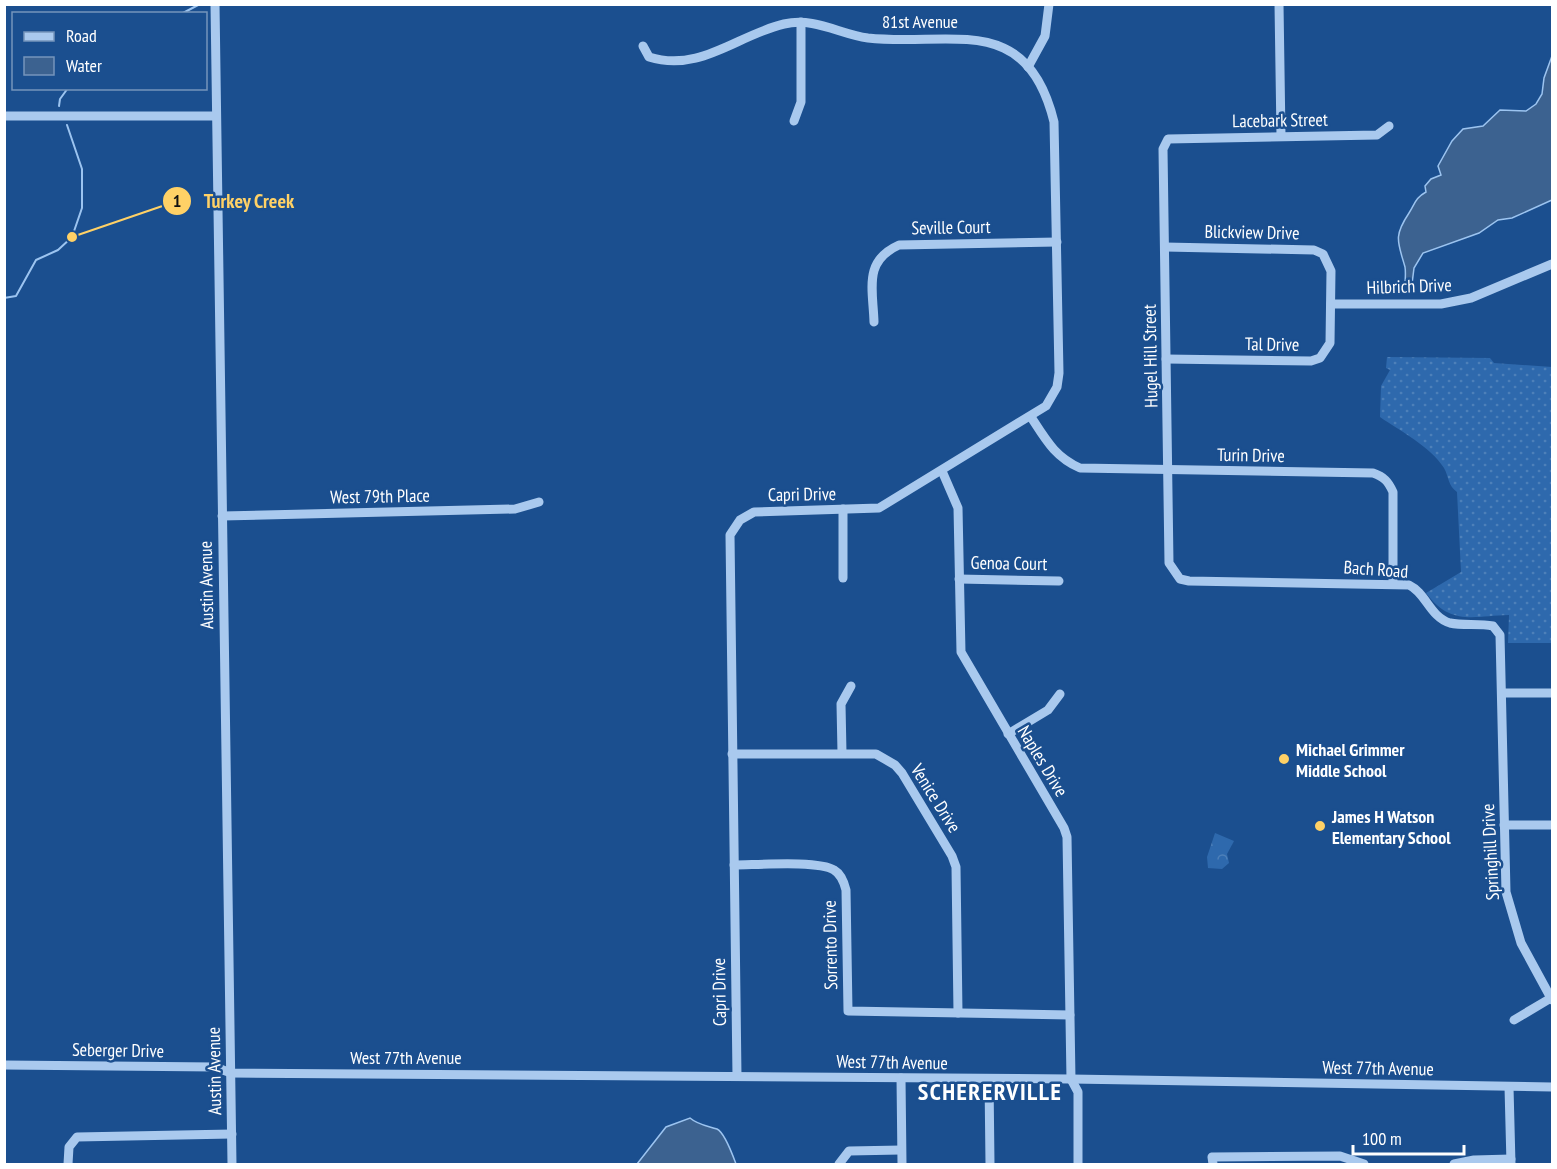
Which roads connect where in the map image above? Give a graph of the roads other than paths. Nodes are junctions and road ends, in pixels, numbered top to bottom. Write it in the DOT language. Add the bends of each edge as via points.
graph roads {
  1 [pos="215,4"];
  2 [pos="1049,4"];
  3 [pos="1279,4"];
  4 [pos="801,22"];
  5 [pos="643,46"];
  6 [pos="1028,67"];
  7 [pos="1045,94"];
  8 [pos="4,116"];
  9 [pos="216,116"];
  10 [pos="794,121"];
  11 [pos="1389,126"];
  12 [pos="1281,136"];
  13 [pos="1168,139"];
  14 [pos="1057,242"];
  15 [pos="1165,247"];
  16 [pos="1552,264"];
  17 [pos="1331,304"];
  18 [pos="874,322"];
  19 [pos="1166,359"];
  20 [pos="1031,417"];
  21 [pos="942,471"];
  22 [pos="1168,471"];
  23 [pos="539,502"];
  24 [pos="843,509"];
  25 [pos="222,516"];
  26 [pos="1174,573"];
  27 [pos="843,578"];
  28 [pos="959,579"];
  29 [pos="1059,580"];
  30 [pos="1393,584"];
  31 [pos="851,686"];
  32 [pos="1502,693"];
  33 [pos="1552,693"];
  34 [pos="1060,694"];
  35 [pos="1008,734"];
  36 [pos="842,753"];
  37 [pos="732,754"];
  38 [pos="1504,825"];
  39 [pos="1552,825"];
  40 [pos="734,865"];
  41 [pos="1552,999"];
  42 [pos="958,1013"];
  43 [pos="1070,1015"];
  44 [pos="1514,1020"];
  45 [pos="4,1065"];
  46 [pos="231,1073"];
  47 [pos="737,1076"];
  48 [pos="901,1078"];
  49 [pos="989,1079"];
  50 [pos="1071,1079"];
  51 [pos="1509,1087"];
  52 [pos="1552,1087"];
  53 [pos="232,1134"];
  54 [pos="901,1150"];
  55 [pos="1213,1161"];
  56 [pos="840,1162"];
  57 [pos="1511,1162"];
  58 [pos="68,1164"];
  59 [pos="232,1164"];
  60 [pos="902,1164"];
  61 [pos="990,1164"];
  62 [pos="1078,1164"];
  63 [pos="1364,1164"];
  64 [pos="1454,1164"];
  1 -- 9 [label="street, Austin Avenue"];
  2 -- 6 [label="street" via="1045,36"];
  3 -- 12 [label="street"];
  4 -- 5 [label="street, 81st Avenue" via="764,30 714,54 684,61 665,62 649,57"];
  4 -- 6 [label="street, 81st Avenue" via="821,23 868,38 980,40 1010,53"];
  4 -- 10 [label="street" via="801,102"];
  6 -- 7 [label="street, 81st Avenue"];
  7 -- 14 [label="street, Capri Drive" via="1054,122"];
  8 -- 9 [label="street"];
  9 -- 25 [label="street, Austin Avenue"];
  11 -- 12 [label="street, Lacebark Street" via="1377,135"];
  12 -- 13 [label="street, Lacebark Street"];
  13 -- 15 [label="street, Hugel Hill Street" via="1163,148"];
  14 -- 18 [label="street, Seville Court" via="899,245 880,256 874,267"];
  14 -- 20 [label="street, Capri Drive" via="1059,374 1052,398"];
  15 -- 17 [label="street, Blickview Drive" via="1314,250 1323,255 1331,271"];
  15 -- 19 [label="street, Hugel Hill Street"];
  16 -- 17 [label="street, Hilbrich Drive" via="1471,298 1441,304"];
  17 -- 19 [label="street, Tal Drive" via="1330,343 1320,358"];
  19 -- 22 [label="street, Hugel Hill Street"];
  20 -- 21 [label="street, Capri Drive"];
  20 -- 22 [label="street, Turin Drive" via="1053,451 1063,461 1080,468"];
  21 -- 24 [label="street, Capri Drive" via="879,507"];
  21 -- 28 [label="street, Naples Drive" via="958,508"];
  22 -- 26 [label="street, Hugel Hill Street" via="1169,564"];
  22 -- 30 [label="street, Turin Drive" via="1382,476 1393,492"];
  23 -- 25 [label="street, West 79th Place" via="515,509"];
  24 -- 27 [label="street"];
  24 -- 37 [label="street, Capri Drive" via="754,512 740,520 730,535"];
  25 -- 46 [label="street, Austin Avenue"];
  26 -- 30 [label="street, Bach Road" via="1189,581"];
  28 -- 29 [label="street, Genoa Court"];
  28 -- 35 [label="street, Naples Drive" via="961,652"];
  30 -- 32 [label="street, Bach Road" via="1418,589 1437,615 1450,623 1493,626 1500,635"];
  31 -- 36 [label="street" via="841,704"];
  32 -- 33 [label="street"];
  32 -- 38 [label="street, Springhill Drive"];
  34 -- 35 [label="street" via="1048,710"];
  35 -- 43 [label="street, Naples Drive" via="1067,837"];
  36 -- 37 [label="street, Venice Drive"];
  36 -- 42 [label="street, Venice Drive" via="876,754 895,765 952,856 957,879"];
  37 -- 40 [label="street, Capri Drive"];
  38 -- 39 [label="street"];
  38 -- 41 [label="street, Springhill Drive" via="1504,868 1510,908 1521,943"];
  40 -- 42 [label="street, Sorrento Drive" via="818,865 840,875 846,890 848,1011"];
  40 -- 47 [label="street, Capri Drive"];
  41 -- 44 [label="street"];
  42 -- 43 [label="street, Sorrento Drive"];
  43 -- 50 [label="street, Naples Drive"];
  45 -- 46 [label="street, Seberger Drive" via="215,1067"];
  46 -- 47 [label="street, West 77th Avenue"];
  46 -- 53 [label="street, Austin Avenue"];
  47 -- 48 [label="street, West 77th Avenue"];
  48 -- 49 [label="street, West 77th Avenue"];
  48 -- 54 [label="street"];
  49 -- 50 [label="street, West 77th Avenue"];
  49 -- 61 [label="street"];
  50 -- 51 [label="street, West 77th Avenue"];
  50 -- 62 [label="street, Naples Drive" via="1078,1092"];
  51 -- 52 [label="street, West 77th Avenue"];
  51 -- 57 [label="street"];
  53 -- 58 [label="street" via="77,1137 69,1148"];
  53 -- 59 [label="street, Austin Avenue"];
  54 -- 56 [label="street" via="849,1151"];
  54 -- 60 [label="street"];
  55 -- 63 [label="street" via="1340,1156"];
  57 -- 64 [label="street" via="1474,1160"];
}
